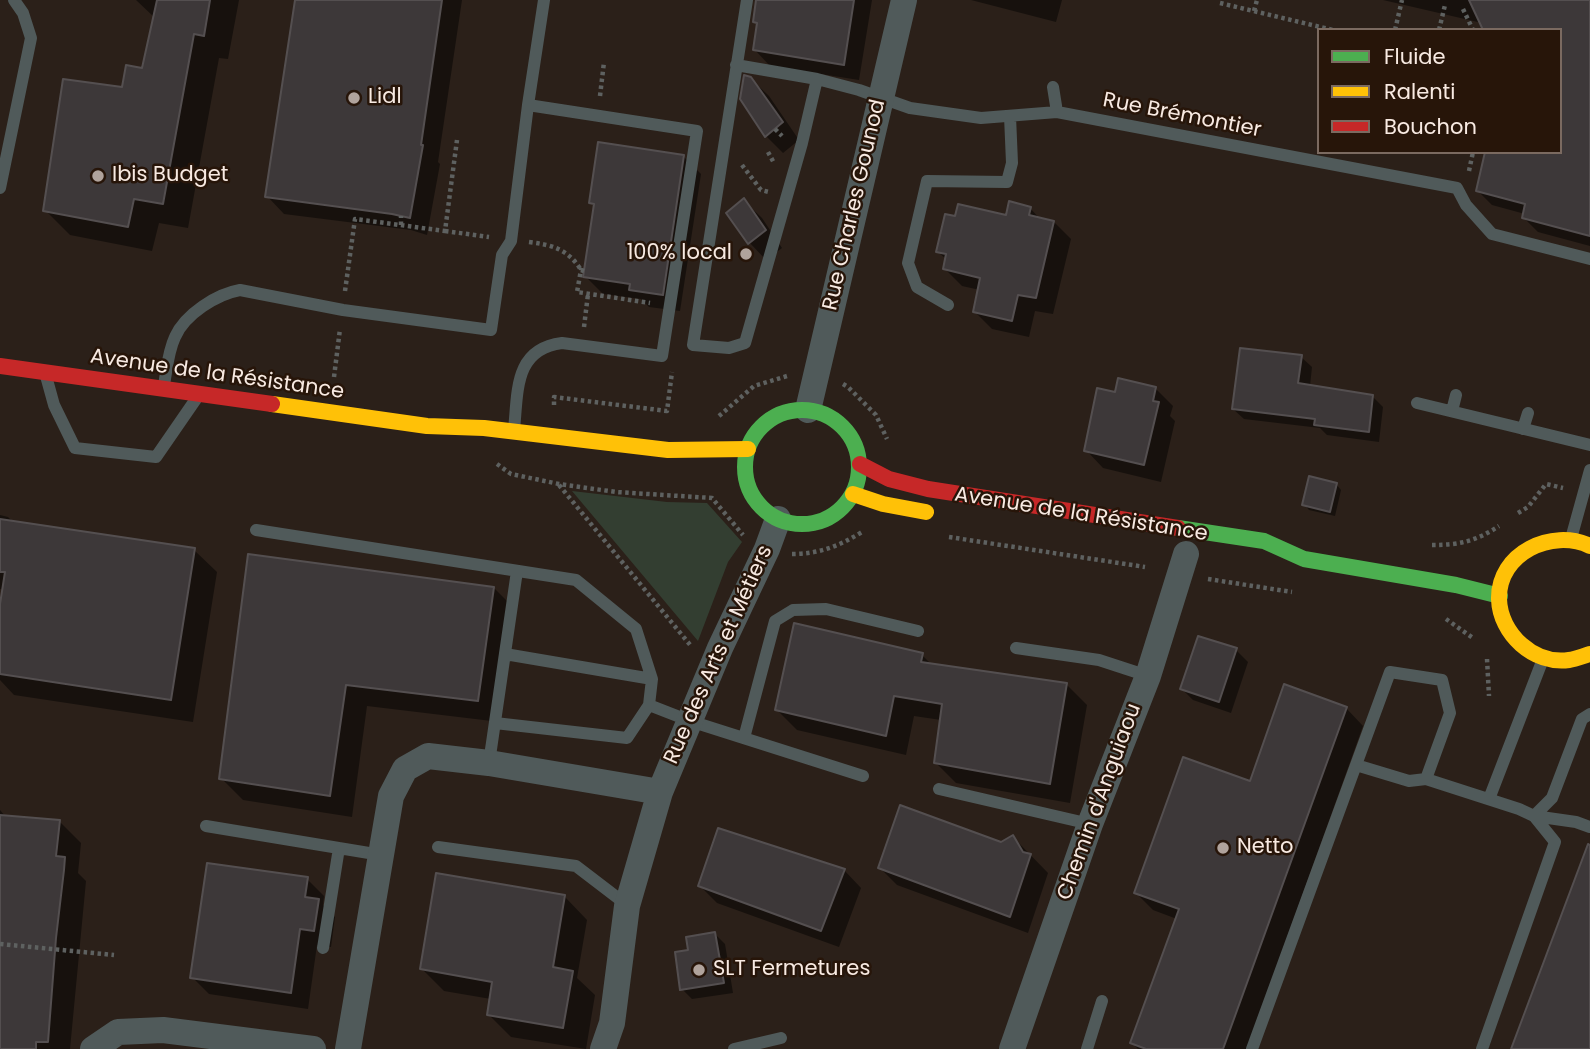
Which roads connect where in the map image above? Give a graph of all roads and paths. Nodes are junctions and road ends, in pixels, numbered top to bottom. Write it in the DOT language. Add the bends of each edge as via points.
graph roads {
  1 [pos="13,0"];
  2 [pos="544,0"];
  3 [pos="747,0"];
  4 [pos="904,0"];
  5 [pos="1256,0"];
  6 [pos="1402,0"];
  7 [pos="1220,3"];
  8 [pos="1445,5"];
  9 [pos="1464,9"];
  10 [pos="1254,11"];
  11 [pos="1325,28"];
  12 [pos="1395,28"];
  13 [pos="1439,28"];
  14 [pos="1472,28"];
  15 [pos="604,62"];
  16 [pos="736,65"];
  17 [pos="817,79"];
  18 [pos="1053,87"];
  19 [pos="599,99"];
  20 [pos="880,99"];
  21 [pos="528,105"];
  22 [pos="1057,112"];
  23 [pos="1010,116"];
  24 [pos="457,140"];
  25 [pos="1473,154"];
  26 [pos="1467,182"];
  27 [pos="0,188"];
  28 [pos="401,216"];
  29 [pos="401,225"];
  30 [pos="553,245"];
  31 [pos="1590,260"];
  32 [pos="588,294"];
  33 [pos="948,305"];
  34 [pos="669,306"];
  35 [pos="343,310"];
  36 [pos="584,327"];
  37 [pos="668,359"];
  38 [pos="0,366"];
  39 [pos="45,372"];
  40 [pos="787,376"];
  41 [pos="334,377"];
  42 [pos="164,389"];
  43 [pos="200,394"];
  44 [pos="1455,395"];
  45 [pos="1417,403"];
  46 [pos="808,410"];
  47 [pos="1452,411"];
  48 [pos="553,413"];
  49 [pos="1528,413"];
  50 [pos="717,418"];
  51 [pos="427,426"];
  52 [pos="1523,429"];
  53 [pos="514,432"];
  54 [pos="474,444"];
  55 [pos="1590,445"];
  56 [pos="748,449"];
  57 [pos="860,464"];
  58 [pos="1590,470"];
  59 [pos="559,484"];
  60 [pos="1546,484"];
  61 [pos="853,494"];
  62 [pos="712,498"];
  63 [pos="938,514"];
  64 [pos="778,519"];
  65 [pos="1509,519"];
  66 [pos="1500,525"];
  67 [pos="869,528"];
  68 [pos="256,530"];
  69 [pos="943,536"];
  70 [pos="745,537"];
  71 [pos="1571,539"];
  72 [pos="1421,543"];
  73 [pos="1590,546"];
  74 [pos="791,554"];
  75 [pos="1304,559"];
  76 [pos="1189,560"];
  77 [pos="1265,562"];
  78 [pos="1145,567"];
  79 [pos="517,571"];
  80 [pos="1294,593"];
  81 [pos="1500,596"];
  82 [pos="1444,618"];
  83 [pos="918,631"];
  84 [pos="1478,641"];
  85 [pos="1016,648"];
  86 [pos="1483,652"];
  87 [pos="505,654"];
  88 [pos="1590,654"];
  89 [pos="1544,658"];
  90 [pos="711,670"];
  91 [pos="1148,676"];
  92 [pos="652,679"];
  93 [pos="1489,696"];
  94 [pos="649,705"];
  95 [pos="1590,714"];
  96 [pos="690,721"];
  97 [pos="495,723"];
  98 [pos="744,738"];
  99 [pos="489,763"];
  100 [pos="1356,765"];
  101 [pos="863,776"];
  102 [pos="1426,779"];
  103 [pos="939,789"];
  104 [pos="660,792"];
  105 [pos="1489,799"];
  106 [pos="1534,816"];
  107 [pos="1090,824"];
  108 [pos="206,826"];
  109 [pos="1590,827"];
  110 [pos="438,847"];
  111 [pos="339,848"];
  112 [pos="381,855"];
  113 [pos="627,906"];
  114 [pos="0,944"];
  115 [pos="323,948"];
  116 [pos="114,955"];
  117 [pos="1102,1001"];
  118 [pos="780,1038"];
  119 [pos="299,1048"];
  120 [pos="93,1049"];
  121 [pos="348,1049"];
  122 [pos="603,1049"];
  123 [pos="734,1049"];
  124 [pos="1012,1049"];
  125 [pos="1087,1049"];
  126 [pos="1252,1049"];
  127 [pos="1482,1049"];
  1 -- 27 [label="lane" via="23,13 30,38"];
  2 -- 21 [label="lane"];
  3 -- 16 [label="lane"];
  4 -- 20 [label="street, Rue Charles Gounod"];
  5 -- 10 [label="path"];
  6 -- 12 [label="path"];
  7 -- 10 [label="path"];
  8 -- 13 [label="path"];
  9 -- 14 [label="path"];
  10 -- 11 [label="path"];
  15 -- 19 [label="path"];
  16 -- 17 [label="lane, Rue Brémontier"];
  16 -- 17 [label="lane" via="693,345 729,348 745,343"];
  17 -- 20 [label="lane, Rue Brémontier"];
  18 -- 22 [label="lane"];
  20 -- 23 [label="lane, Rue Brémontier" via="981,118"];
  20 -- 46 [label="street, Rue Charles Gounod"];
  21 -- 34 [label="lane" via="697,131"];
  21 -- 35 [label="lane" via="511,240 502,256 491,330"];
  22 -- 23 [label="lane, Rue Brémontier"];
  22 -- 31 [label="lane, Rue Brémontier" via="1457,188 1492,234"];
  23 -- 33 [label="lane" via="1012,163 1007,182 927,181 908,263 917,287"];
  24 -- 29 [label="path" via="445,231"];
  25 -- 26 [label="path"];
  28 -- 29 [label="path"];
  29 -- 35 [label="path" via="355,219"];
  30 -- 32 [label="path" via="583,271 577,292"];
  32 -- 34 [label="path"];
  32 -- 36 [label="path"];
  34 -- 37 [label="lane"];
  35 -- 41 [label="path"];
  35 -- 42 [label="lane" via="240,290 224,293 202,307 177,333"];
  37 -- 48 [label="path" via="667,411 554,397"];
  37 -- 53 [label="lane" via="562,343 546,345 531,355 522,371"];
  38 -- 39 [label="main road, Avenue de la Résistance"];
  39 -- 42 [label="main road, Avenue de la Résistance"];
  39 -- 43 [label="lane" via="54,405 75,448 156,457"];
  40 -- 50 [label="path" via="754,386"];
  42 -- 43 [label="main road, Avenue de la Résistance"];
  43 -- 51 [label="main road, Avenue de la Résistance"];
  44 -- 47 [label="lane"];
  45 -- 47 [label="lane"];
  46 -- 56 [label="main road" via="771,419"];
  46 -- 57 [label="main road" via="838,422 853,441"];
  47 -- 52 [label="lane"];
  49 -- 52 [label="lane"];
  51 -- 53 [label="main road, Avenue de la Résistance"];
  51 -- 54 [label="main road, Avenue de la Résistance"];
  52 -- 55 [label="lane"];
  53 -- 56 [label="main road, Avenue de la Résistance" via="668,450"];
  56 -- 64 [label="main road" via="741,477 763,509"];
  57 -- 61 [label="main road"];
  57 -- 75 [label="main road, Avenue de la Résistance" via="889,479 929,489 1264,541"];
  58 -- 71 [label="lane"];
  59 -- 90 [label="path"];
  60 -- 65 [label="path" via="1528,507"];
  61 -- 63 [label="main road, Avenue de la Résistance"];
  61 -- 64 [label="main road" via="829,518 795,524"];
  62 -- 70 [label="path"];
  64 -- 90 [label="street, Rue des Arts et Métiers"];
  66 -- 72 [label="path" via="1468,541"];
  67 -- 74 [label="path" via="844,544 813,554"];
  68 -- 79 [label="lane"];
  69 -- 78 [label="path"];
  71 -- 73 [label="main road"];
  71 -- 81 [label="main road" via="1537,543 1523,552 1503,579"];
  75 -- 77 [label="main road, Avenue de la Résistance"];
  75 -- 81 [label="main road, Avenue de la Résistance"];
  76 -- 80 [label="path"];
  76 -- 91 [label="street, Chemin d'Anguiaou"];
  79 -- 87 [label="lane"];
  79 -- 92 [label="lane" via="576,580 636,629"];
  81 -- 89 [label="main road" via="1513,638"];
  82 -- 84 [label="path"];
  83 -- 98 [label="lane" via="826,609 793,610 775,621"];
  85 -- 91 [label="lane" via="1099,660"];
  86 -- 93 [label="path" via="1489,663"];
  87 -- 92 [label="lane"];
  87 -- 97 [label="lane"];
  88 -- 89 [label="main road" via="1565,661"];
  89 -- 105 [label="lane"];
  90 -- 96 [label="street, Rue des Arts et Métiers"];
  91 -- 107 [label="street, Chemin d'Anguiaou"];
  92 -- 94 [label="lane"];
  94 -- 96 [label="lane"];
  94 -- 97 [label="lane" via="627,738"];
  95 -- 106 [label="lane" via="1582,719 1552,798"];
  96 -- 98 [label="lane"];
  96 -- 104 [label="street, Rue des Arts et Métiers"];
  97 -- 99 [label="lane"];
  98 -- 101 [label="lane"];
  99 -- 104 [label="street, Rue des Arts et Métiers"];
  99 -- 112 [label="street, Rue des Arts et Métiers" via="428,756 405,769 391,796"];
  100 -- 102 [label="lane" via="1409,781"];
  100 -- 102 [label="lane" via="1390,672 1442,680 1450,713"];
  100 -- 126 [label="lane"];
  102 -- 105 [label="lane"];
  103 -- 107 [label="lane"];
  104 -- 113 [label="street, Rue des Arts et Métiers"];
  105 -- 106 [label="lane"];
  106 -- 109 [label="lane"];
  106 -- 127 [label="lane" via="1555,842"];
  107 -- 124 [label="street, Chemin d'Anguiaou"];
  108 -- 111 [label="lane"];
  110 -- 113 [label="lane" via="576,866"];
  111 -- 112 [label="lane"];
  111 -- 115 [label="lane"];
  112 -- 121 [label="street, Rue des Arts et Métiers"];
  113 -- 122 [label="street, Rue des Arts et Métiers" via="612,1023"];
  114 -- 116 [label="path"];
  117 -- 125 [label="lane"];
  118 -- 123 [label="lane"];
  119 -- 120 [label="street" via="163,1030 118,1031"];
}
